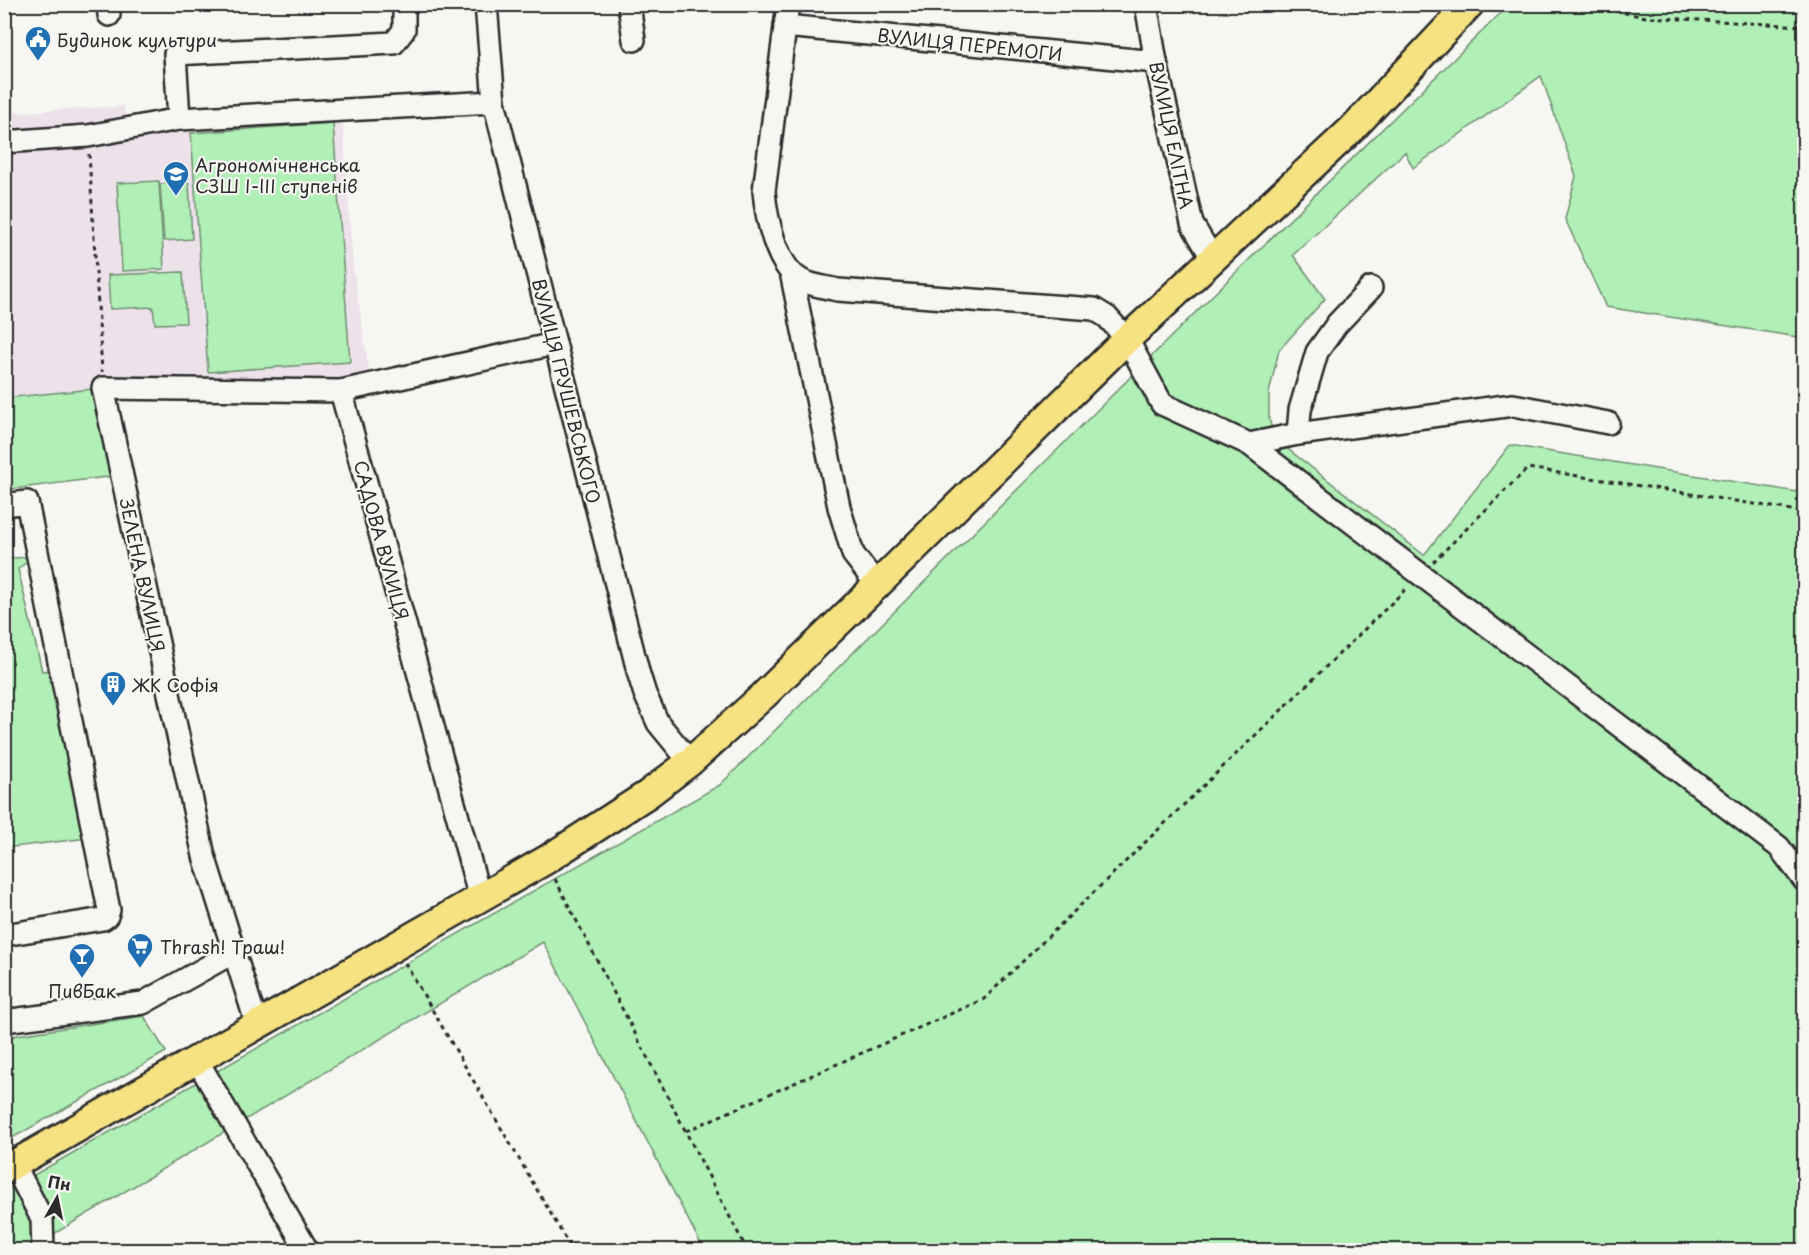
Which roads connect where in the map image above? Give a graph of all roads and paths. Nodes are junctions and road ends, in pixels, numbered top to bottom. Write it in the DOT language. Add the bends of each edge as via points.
graph roads {
  1 [pos="404,4"];
  2 [pos="486,4"];
  3 [pos="629,4"];
  4 [pos="788,4"];
  5 [pos="1146,4"];
  6 [pos="1470,4"];
  7 [pos="1580,4"];
  8 [pos="785,26"];
  9 [pos="1804,26"];
  10 [pos="634,40"];
  11 [pos="1156,62"];
  12 [pos="494,102"];
  13 [pos="179,119"];
  14 [pos="88,136"];
  15 [pos="4,142"];
  16 [pos="1213,260"];
  17 [pos="791,272"];
  18 [pos="1371,288"];
  19 [pos="1127,339"];
  20 [pos="554,344"];
  21 [pos="103,388"];
  22 [pos="341,391"];
  23 [pos="1608,423"];
  24 [pos="1298,434"];
  25 [pos="1249,444"];
  26 [pos="4,505"];
  27 [pos="1804,512"];
  28 [pos="1421,574"];
  29 [pos="877,585"];
  30 [pos="690,762"];
  31 [pos="546,860"];
  32 [pos="1804,880"];
  33 [pos="480,898"];
  34 [pos="4,935"];
  35 [pos="395,946"];
  36 [pos="234,952"];
  37 [pos="4,1022"];
  38 [pos="257,1025"];
  39 [pos="197,1059"];
  40 [pos="686,1131"];
  41 [pos="9,1167"];
  42 [pos="43,1251"];
  43 [pos="307,1251"];
  44 [pos="572,1251"];
  45 [pos="747,1251"];
  1 -- 13 [label="street" via="404,30 394,43 175,54"];
  2 -- 12 [label="street, ВУЛИЦЯ ГРУШЕВСЬКОГО"];
  3 -- 10 [label="street"];
  4 -- 8 [label="street"];
  5 -- 11 [label="street, ВУЛИЦЯ ЕЛІТНА"];
  6 -- 16 [label="main road" via="1352,129"];
  7 -- 9 [label="path" via="1646,17"];
  8 -- 11 [label="street, ВУЛИЦЯ ПЕРЕМОГИ"];
  8 -- 17 [label="street" via="764,191 775,244"];
  11 -- 16 [label="street, ВУЛИЦЯ ЕЛІТНА" via="1192,224"];
  12 -- 13 [label="street"];
  12 -- 20 [label="street, ВУЛИЦЯ ГРУШЕВСЬКОГО"];
  13 -- 14 [label="street"];
  14 -- 15 [label="street"];
  14 -- 21 [label="path"];
  16 -- 19 [label="main road"];
  17 -- 19 [label="street" via="802,280 838,290 1094,309"];
  17 -- 29 [label="street" via="839,507 853,554"];
  18 -- 24 [label="street" via="1317,352 1300,410"];
  19 -- 25 [label="street" via="1162,404"];
  19 -- 29 [label="main road"];
  20 -- 22 [label="street"];
  20 -- 30 [label="street, ВУЛИЦЯ ГРУШЕВСЬКОГО" via="645,694 658,723"];
  21 -- 22 [label="street"];
  21 -- 36 [label="street, ЗЕЛЕНА ВУЛИЦЯ" via="204,856"];
  22 -- 33 [label="street, САДОВА ВУЛИЦЯ"];
  23 -- 24 [label="street" via="1513,405"];
  24 -- 25 [label="street"];
  25 -- 28 [label="street"];
  26 -- 34 [label="street" via="27,502 109,910 103,919"];
  27 -- 28 [label="path" via="1528,468"];
  28 -- 32 [label="street" via="1779,847"];
  28 -- 40 [label="path" via="984,999"];
  29 -- 30 [label="main road"];
  30 -- 31 [label="main road"];
  31 -- 33 [label="main road"];
  31 -- 40 [label="path"];
  33 -- 35 [label="main road"];
  35 -- 38 [label="main road"];
  35 -- 44 [label="path"];
  36 -- 37 [label="street" via="143,1003"];
  36 -- 38 [label="street, ЗЕЛЕНА ВУЛИЦЯ"];
  38 -- 39 [label="main road"];
  39 -- 41 [label="main road"];
  39 -- 43 [label="street"];
  40 -- 45 [label="path"];
  41 -- 42 [label="street" via="42,1220"];
}
